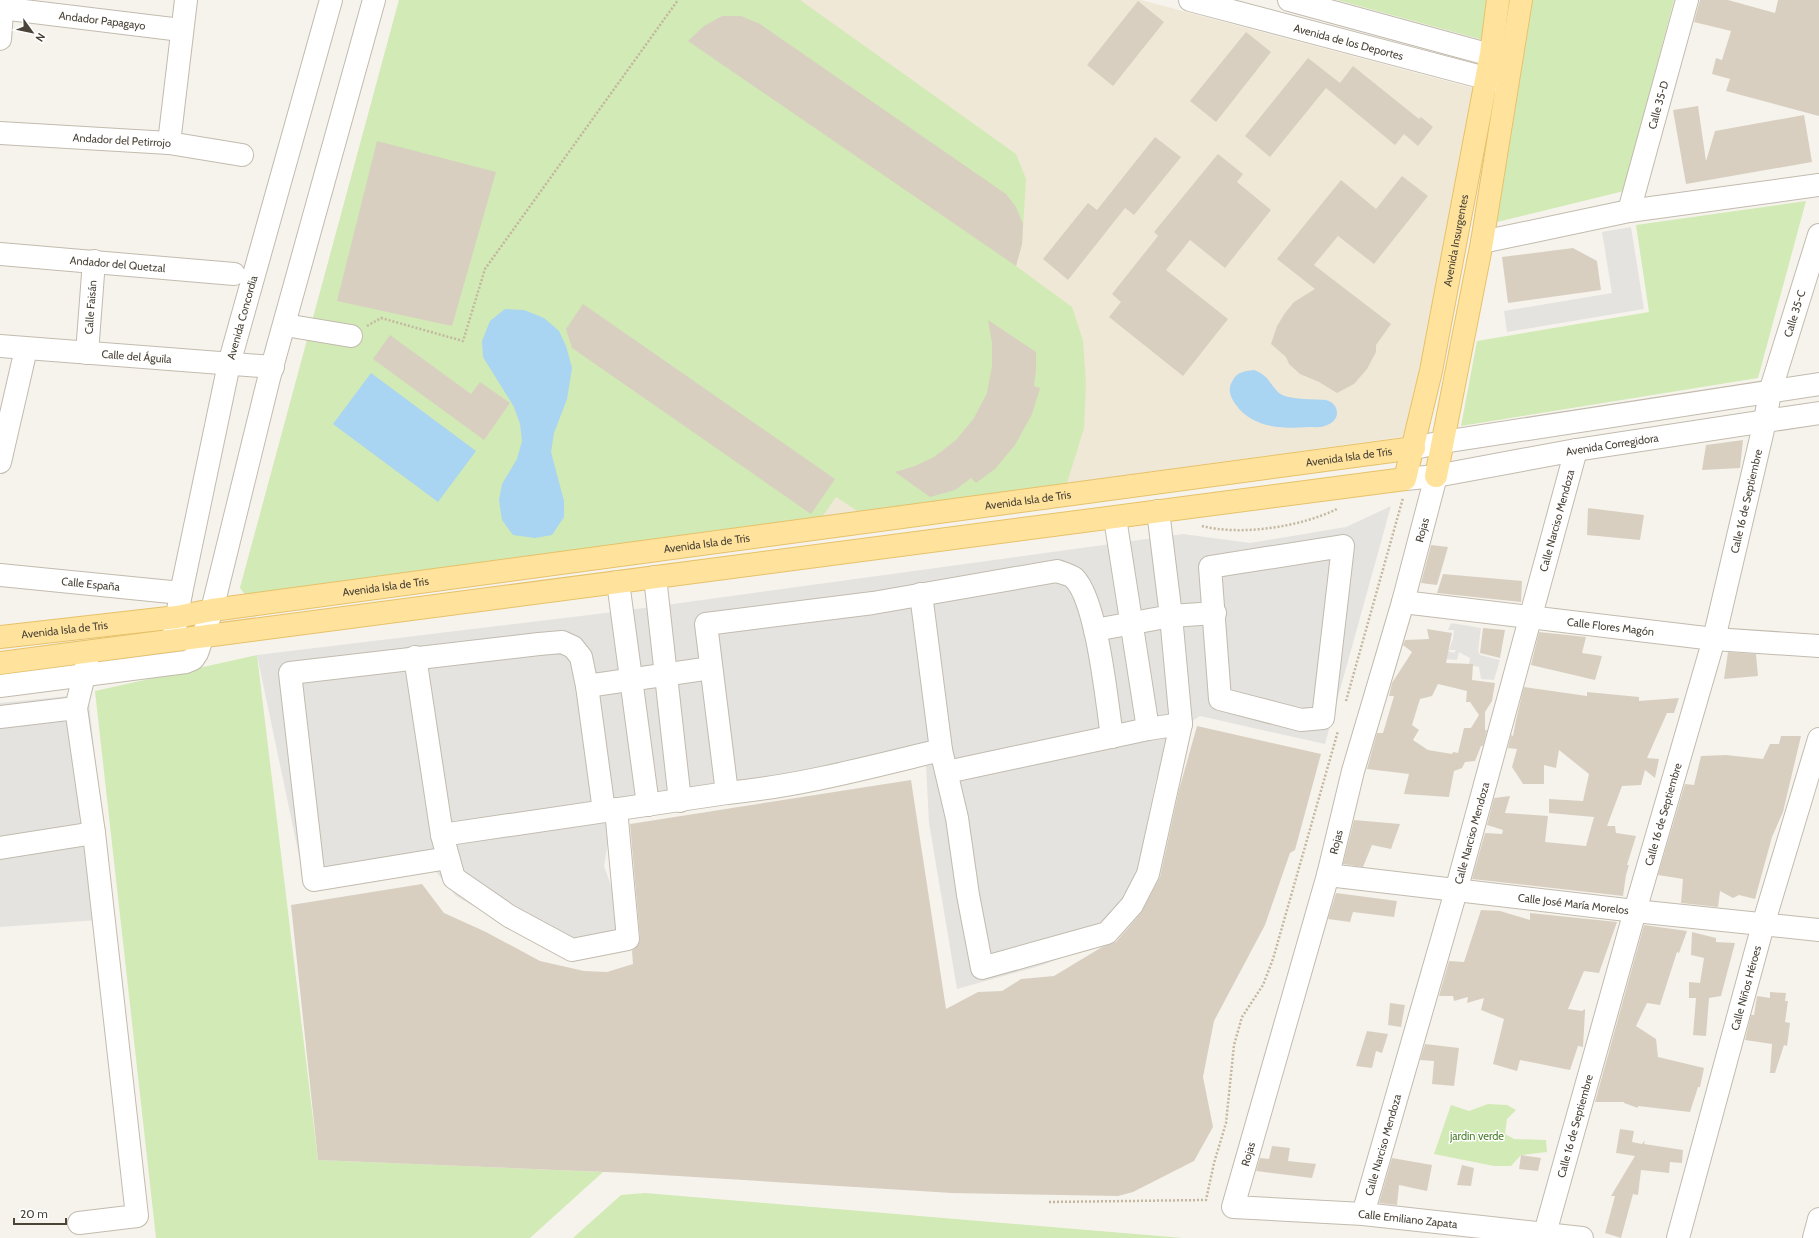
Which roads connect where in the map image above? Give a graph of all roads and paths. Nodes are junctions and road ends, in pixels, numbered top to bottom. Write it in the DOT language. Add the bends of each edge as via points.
graph roads {
  1 [pos="186,0"];
  2 [pos="331,0"];
  3 [pos="374,0"];
  4 [pos="678,0"];
  5 [pos="1190,0"];
  6 [pos="1289,0"];
  7 [pos="1498,0"];
  8 [pos="1521,0"];
  9 [pos="1687,0"];
  10 [pos="2,5"];
  11 [pos="181,30"];
  12 [pos="0,39"];
  13 [pos="1491,54"];
  14 [pos="1513,60"];
  15 [pos="1486,78"];
  16 [pos="1508,84"];
  17 [pos="0,133"];
  18 [pos="169,143"];
  19 [pos="242,155"];
  20 [pos="1819,185"];
  21 [pos="1629,210"];
  22 [pos="1819,235"];
  23 [pos="1482,242"];
  24 [pos="0,254"];
  25 [pos="94,261"];
  26 [pos="234,274"];
  27 [pos="285,325"];
  28 [pos="352,336"];
  29 [pos="0,346"];
  30 [pos="87,353"];
  31 [pos="25,355"];
  32 [pos="0,359"];
  33 [pos="228,369"];
  34 [pos="271,372"];
  35 [pos="1819,384"];
  36 [pos="1770,392"];
  37 [pos="1819,413"];
  38 [pos="1765,422"];
  39 [pos="1443,442"];
  40 [pos="1414,448"];
  41 [pos="1576,450"];
  42 [pos="0,462"];
  43 [pos="1436,476"];
  44 [pos="1405,485"];
  45 [pos="1338,508"];
  46 [pos="1158,511"];
  47 [pos="1114,518"];
  48 [pos="1195,524"];
  49 [pos="0,575"];
  50 [pos="655,577"];
  51 [pos="618,582"];
  52 [pos="181,593"];
  53 [pos="921,594"];
  54 [pos="1403,602"];
  55 [pos="212,610"];
  56 [pos="1215,613"];
  57 [pos="1171,616"];
  58 [pos="177,617"];
  59 [pos="1530,618"];
  60 [pos="1130,623"];
  61 [pos="1095,630"];
  62 [pos="0,636"];
  63 [pos="204,637"];
  64 [pos="1714,639"];
  65 [pos="173,640"];
  66 [pos="1819,646"];
  67 [pos="91,651"];
  68 [pos="415,658"];
  69 [pos="0,663"];
  70 [pos="711,668"];
  71 [pos="666,675"];
  72 [pos="84,676"];
  73 [pos="631,680"];
  74 [pos="0,686"];
  75 [pos="587,686"];
  76 [pos="1345,706"];
  77 [pos="76,708"];
  78 [pos="0,717"];
  79 [pos="1181,724"];
  80 [pos="1148,729"];
  81 [pos="1338,729"];
  82 [pos="1112,737"];
  83 [pos="1819,739"];
  84 [pos="941,750"];
  85 [pos="948,772"];
  86 [pos="727,793"];
  87 [pos="680,801"];
  88 [pos="648,806"];
  89 [pos="610,810"];
  90 [pos="94,833"];
  91 [pos="442,835"];
  92 [pos="0,848"];
  93 [pos="448,858"];
  94 [pos="1328,875"];
  95 [pos="1456,891"];
  96 [pos="1635,911"];
  97 [pos="1763,925"];
  98 [pos="1819,930"];
  99 [pos="1049,1202"];
  100 [pos="1233,1207"];
  101 [pos="1363,1214"];
  102 [pos="1819,1219"];
  103 [pos="78,1222"];
  104 [pos="1545,1233"];
  105 [pos="1582,1238"];
  106 [pos="1678,1238"];
  107 [pos="1814,1238"];
  1 -- 11 [label="street"];
  2 -- 33 [label="street, Avenida Concordia"];
  3 -- 27 [label="street"];
  4 -- 28 [label="path" via="485,269 463,341 381,318"];
  5 -- 15 [label="street, Avenida de los Deportes"];
  6 -- 13 [label="street"];
  7 -- 13 [label="main road, Avenida Insurgentes"];
  8 -- 14 [label="main road"];
  9 -- 21 [label="street, Calle 35-D"];
  10 -- 11 [label="street, Andador Papagayo"];
  10 -- 12 [label="street"];
  11 -- 18 [label="street"];
  13 -- 14 [label="street"];
  13 -- 15 [label="main road, Avenida Insurgentes"];
  14 -- 16 [label="main road"];
  15 -- 16 [label="street, Avenida de los Deportes"];
  15 -- 40 [label="main road, Avenida Insurgentes"];
  16 -- 23 [label="main road"];
  17 -- 18 [label="street, Andador del Petirrojo"];
  18 -- 19 [label="street, Andador del Petirrojo"];
  20 -- 21 [label="street"];
  21 -- 23 [label="street"];
  22 -- 36 [label="street, Calle 35-C"];
  23 -- 39 [label="main road"];
  24 -- 25 [label="street, Andador del Quetzal"];
  25 -- 26 [label="street, Andador del Quetzal"];
  25 -- 30 [label="street, Calle Faisán"];
  27 -- 28 [label="street"];
  27 -- 34 [label="street"];
  29 -- 31 [label="street, Calle del Águila"];
  30 -- 31 [label="street, Calle del Águila"];
  30 -- 33 [label="street, Calle del Águila"];
  31 -- 32 [label="street, Calle del Águila"];
  31 -- 33 [label="street, Calle del Águila"];
  31 -- 42 [label="street"];
  33 -- 34 [label="street, Calle del Águila"];
  33 -- 52 [label="street, Avenida Concordia"];
  34 -- 55 [label="street"];
  35 -- 36 [label="street"];
  36 -- 38 [label="street, Calle 16 de Septiembre"];
  36 -- 39 [label="street"];
  37 -- 38 [label="street, Avenida Corregidora"];
  38 -- 41 [label="street, Avenida Corregidora"];
  38 -- 64 [label="street, Calle 16 de Septiembre"];
  39 -- 40 [label="street"];
  39 -- 43 [label="main road"];
  40 -- 44 [label="main road, Avenida Insurgentes"];
  40 -- 55 [label="main road, Avenida Isla de Tris"];
  41 -- 43 [label="street, Avenida Corregidora"];
  41 -- 59 [label="street, Calle Narciso Mendoza"];
  43 -- 44 [label="street, Avenida Corregidora"];
  43 -- 54 [label="street, Rojas"];
  44 -- 46 [label="main road"];
  44 -- 76 [label="path"];
  45 -- 48 [label="path" via="1292,523 1250,531 1230,531"];
  46 -- 47 [label="main road"];
  46 -- 57 [label="street"];
  47 -- 50 [label="main road"];
  47 -- 60 [label="street"];
  49 -- 52 [label="street, Calle España"];
  50 -- 51 [label="main road"];
  50 -- 71 [label="street"];
  51 -- 63 [label="main road"];
  51 -- 73 [label="street"];
  52 -- 58 [label="street, Avenida Concordia"];
  53 -- 61 [label="street" via="1057,572 1074,578 1085,596"];
  53 -- 70 [label="street" via="873,603 706,624"];
  53 -- 84 [label="street"];
  54 -- 59 [label="street, Calle Flores Magón"];
  54 -- 94 [label="street, Rojas" via="1353,771"];
  55 -- 58 [label="main road, Avenida Isla de Tris"];
  55 -- 63 [label="street"];
  56 -- 56 [label="street" via="1220,698 1302,720 1323,718 1343,546 1210,567"];
  56 -- 57 [label="street"];
  57 -- 60 [label="street"];
  57 -- 79 [label="street"];
  58 -- 62 [label="main road, Avenida Isla de Tris"];
  58 -- 65 [label="street, Avenida Concordia"];
  59 -- 64 [label="street, Calle Flores Magón"];
  59 -- 95 [label="street, Calle Narciso Mendoza"];
  60 -- 61 [label="street"];
  60 -- 80 [label="street"];
  61 -- 82 [label="street"];
  63 -- 65 [label="main road"];
  63 -- 72 [label="street" via="197,653 186,662"];
  64 -- 66 [label="street, Calle Flores Magón"];
  64 -- 96 [label="street, Calle 16 de Septiembre"];
  65 -- 67 [label="main road"];
  67 -- 69 [label="main road"];
  67 -- 72 [label="street"];
  68 -- 75 [label="street" via="562,642 573,647 581,657"];
  68 -- 91 [label="street"];
  68 -- 93 [label="street" via="290,673 314,880"];
  70 -- 71 [label="street"];
  70 -- 86 [label="street"];
  71 -- 73 [label="street"];
  71 -- 87 [label="street"];
  72 -- 74 [label="street"];
  72 -- 77 [label="street"];
  73 -- 75 [label="street"];
  73 -- 88 [label="street"];
  75 -- 89 [label="street"];
  77 -- 78 [label="street"];
  77 -- 90 [label="street"];
  79 -- 80 [label="street"];
  79 -- 85 [label="street" via="1148,874 1132,905 1107,933 982,968"];
  80 -- 82 [label="street"];
  81 -- 99 [label="path" via="1273,959 1263,985 1242,1017 1234,1045 1226,1123 1206,1200"];
  82 -- 85 [label="street"];
  83 -- 97 [label="street, Calle Niños Héroes"];
  84 -- 85 [label="street"];
  84 -- 86 [label="street" via="807,782"];
  86 -- 87 [label="street"];
  87 -- 88 [label="street"];
  88 -- 89 [label="street"];
  89 -- 91 [label="street"];
  89 -- 93 [label="street" via="628,939 572,950 509,916 454,878"];
  90 -- 92 [label="street"];
  90 -- 103 [label="street" via="137,1216"];
  91 -- 93 [label="street"];
  94 -- 95 [label="street, Calle José María Morelos"];
  94 -- 100 [label="street, Rojas"];
  95 -- 96 [label="street, Calle José María Morelos"];
  95 -- 101 [label="street, Calle Narciso Mendoza"];
  96 -- 97 [label="street, Calle José María Morelos"];
  96 -- 104 [label="street, Calle 16 de Septiembre"];
  97 -- 98 [label="street, Calle José María Morelos"];
  97 -- 106 [label="street, Calle Niños Héroes"];
  100 -- 101 [label="street, Calle Emiliano Zapata"];
  101 -- 104 [label="street, Calle Emiliano Zapata"];
  102 -- 107 [label="street"];
  104 -- 105 [label="street, Calle Emiliano Zapata"];
}
